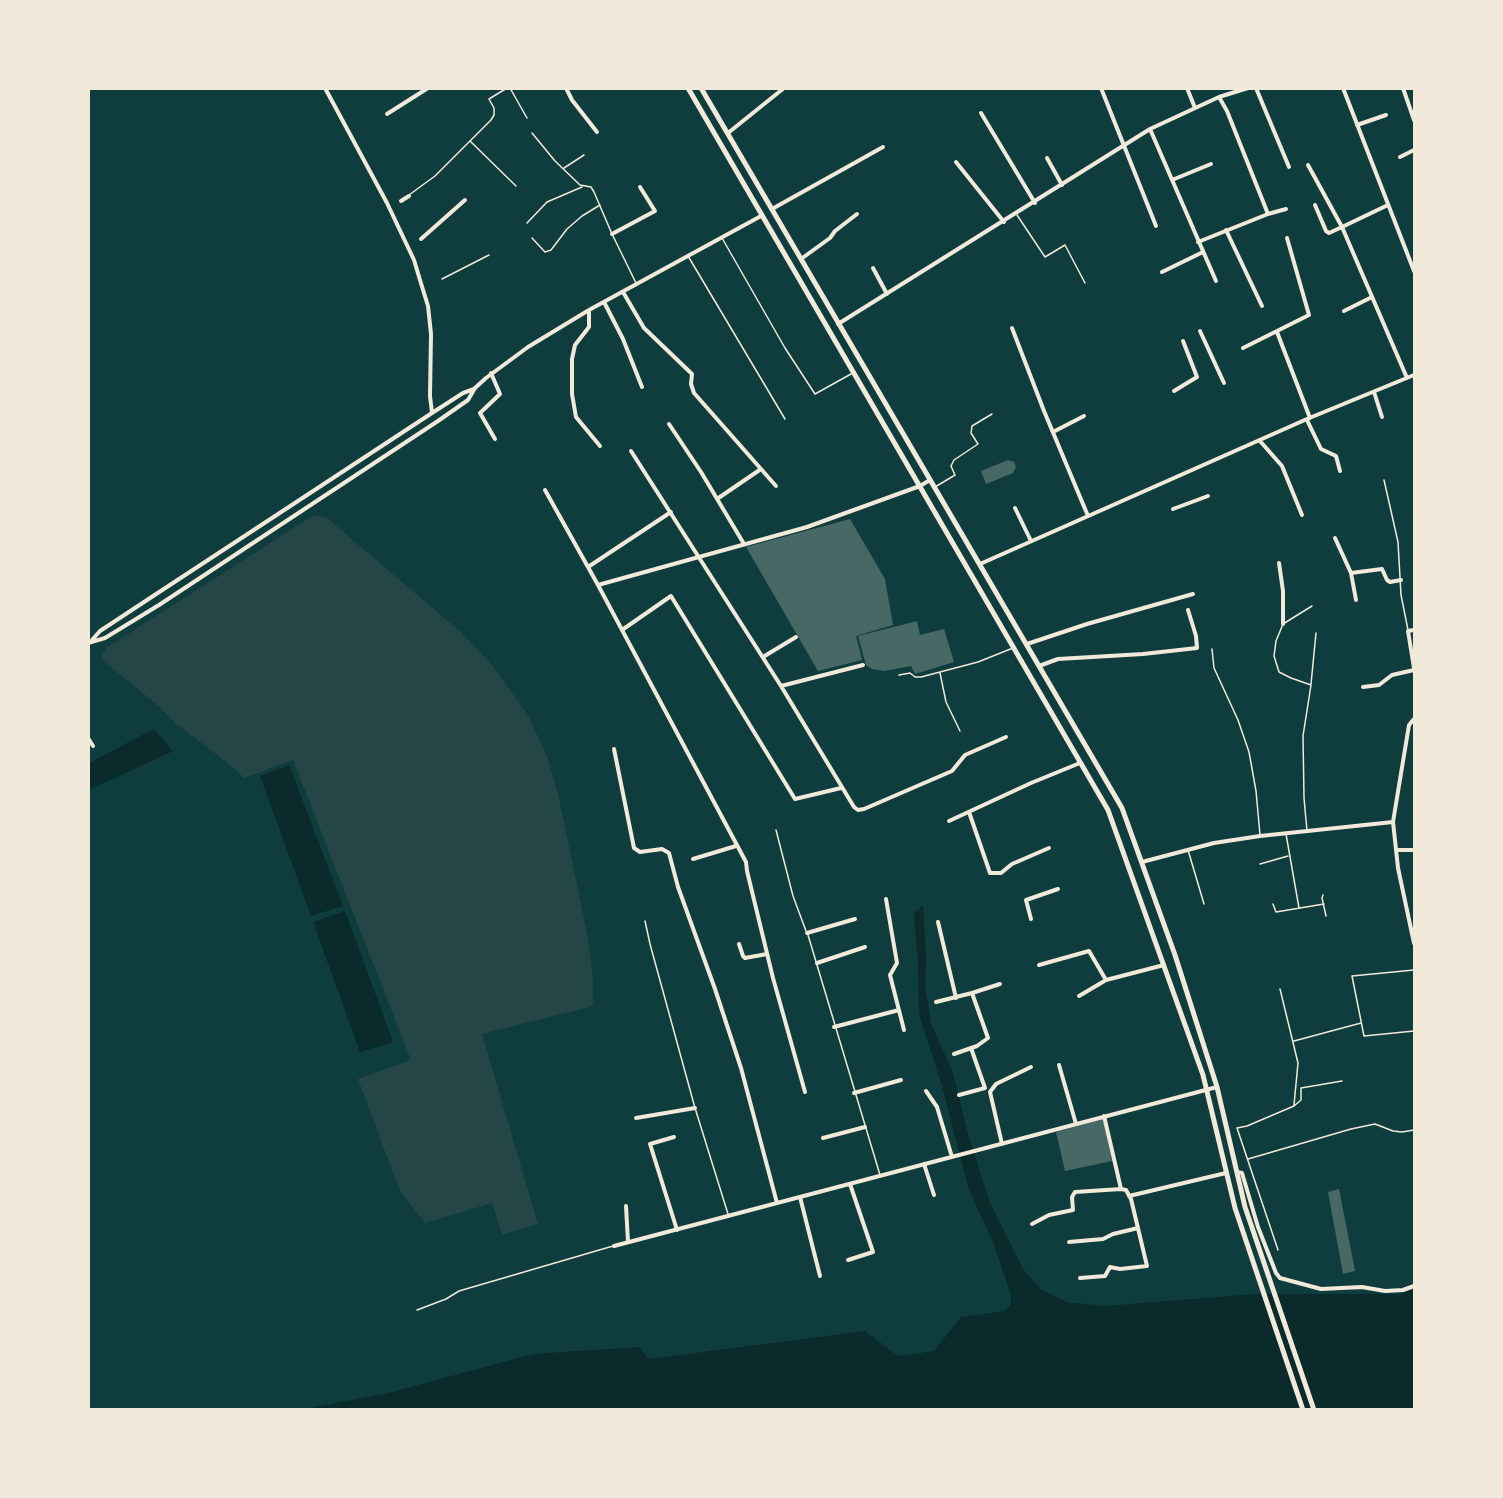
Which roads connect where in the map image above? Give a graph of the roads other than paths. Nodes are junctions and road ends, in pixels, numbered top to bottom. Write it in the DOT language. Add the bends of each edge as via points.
graph roads {
  1 [pos="325,88"];
  2 [pos="428,88"];
  3 [pos="509,88"];
  4 [pos="566,88"];
  5 [pos="688,88"];
  6 [pos="701,88"];
  7 [pos="784,88"];
  8 [pos="1101,88"];
  9 [pos="1187,88"];
  10 [pos="1256,88"];
  11 [pos="1403,88"];
  12 [pos="1245,89"];
  13 [pos="1345,89"];
  14 [pos="1219,97"];
  15 [pos="1195,108"];
  16 [pos="981,113"];
  17 [pos="387,114"];
  18 [pos="1386,115"];
  19 [pos="527,118"];
  20 [pos="1414,120"];
  21 [pos="1357,126"];
  22 [pos="1150,129"];
  23 [pos="597,132"];
  24 [pos="532,133"];
  25 [pos="727,134"];
  26 [pos="470,141"];
  27 [pos="883,147"];
  28 [pos="1124,147"];
  29 [pos="1414,150"];
  30 [pos="584,155"];
  31 [pos="1400,157"];
  32 [pos="1047,158"];
  33 [pos="956,162"];
  34 [pos="1211,164"];
  35 [pos="1308,165"];
  36 [pos="1288,166"];
  37 [pos="563,168"];
  38 [pos="1172,180"];
  39 [pos="1062,185"];
  40 [pos="516,186"];
  41 [pos="640,186"];
  42 [pos="583,187"];
  43 [pos="405,199"];
  44 [pos="465,200"];
  45 [pos="1035,203"];
  46 [pos="601,205"];
  47 [pos="1315,205"];
  48 [pos="1388,205"];
  49 [pos="772,209"];
  50 [pos="1286,209"];
  51 [pos="857,214"];
  52 [pos="1017,214"];
  53 [pos="1268,214"];
  54 [pos="761,216"];
  55 [pos="1004,222"];
  56 [pos="527,223"];
  57 [pos="1156,226"];
  58 [pos="1342,227"];
  59 [pos="1226,230"];
  60 [pos="612,234"];
  61 [pos="425,236"];
  62 [pos="721,237"];
  63 [pos="1287,237"];
  64 [pos="532,238"];
  65 [pos="1198,242"];
  66 [pos="1203,252"];
  67 [pos="489,255"];
  68 [pos="687,255"];
  69 [pos="801,259"];
  70 [pos="1414,267"];
  71 [pos="873,268"];
  72 [pos="1162,272"];
  73 [pos="442,279"];
  74 [pos="1216,281"];
  75 [pos="1085,283"];
  76 [pos="637,284"];
  77 [pos="623,292"];
  78 [pos="887,294"];
  79 [pos="1372,297"];
  80 [pos="604,302"];
  81 [pos="1262,306"];
  82 [pos="589,310"];
  83 [pos="1344,311"];
  84 [pos="838,324"];
  85 [pos="1012,328"];
  86 [pos="1200,332"];
  87 [pos="1277,332"];
  88 [pos="1183,341"];
  89 [pos="1243,348"];
  90 [pos="853,373"];
  91 [pos="491,374"];
  92 [pos="1414,375"];
  93 [pos="1407,378"];
  94 [pos="1224,383"];
  95 [pos="642,387"];
  96 [pos="475,388"];
  97 [pos="1174,391"];
  98 [pos="1374,392"];
  99 [pos="432,413"];
  100 [pos="992,414"];
  101 [pos="1084,416"];
  102 [pos="1382,417"];
  103 [pos="785,419"];
  104 [pos="1309,419"];
  105 [pos="669,424"];
  106 [pos="1053,432"];
  107 [pos="495,439"];
  108 [pos="1260,441"];
  109 [pos="600,446"];
  110 [pos="632,451"];
  111 [pos="761,469"];
  112 [pos="1340,471"];
  113 [pos="930,480"];
  114 [pos="1384,480"];
  115 [pos="776,486"];
  116 [pos="920,486"];
  117 [pos="934,487"];
  118 [pos="545,490"];
  119 [pos="1208,496"];
  120 [pos="717,499"];
  121 [pos="1015,508"];
  122 [pos="1173,509"];
  123 [pos="670,512"];
  124 [pos="1302,515"];
  125 [pos="1088,516"];
  126 [pos="1335,538"];
  127 [pos="1031,542"];
  128 [pos="744,544"];
  129 [pos="699,557"];
  130 [pos="1279,563"];
  131 [pos="979,564"];
  132 [pos="588,567"];
  133 [pos="1351,573"];
  134 [pos="1401,580"];
  135 [pos="598,585"];
  136 [pos="1193,594"];
  137 [pos="1356,600"];
  138 [pos="1312,606"];
  139 [pos="1188,610"];
  140 [pos="1283,624"];
  141 [pos="622,630"];
  142 [pos="1414,630"];
  143 [pos="1408,631"];
  144 [pos="1316,633"];
  145 [pos="796,637"];
  146 [pos="90,642"];
  147 [pos="1027,644"];
  148 [pos="1014,648"];
  149 [pos="1212,649"];
  150 [pos="762,657"];
  151 [pos="862,665"];
  152 [pos="1039,666"];
  153 [pos="1414,669"];
  154 [pos="940,672"];
  155 [pos="899,675"];
  156 [pos="1311,685"];
  157 [pos="781,686"];
  158 [pos="1363,687"];
  159 [pos="1414,719"];
  160 [pos="960,731"];
  161 [pos="1006,737"];
  162 [pos="88,738"];
  163 [pos="93,746"];
  164 [pos="614,749"];
  165 [pos="1081,763"];
  166 [pos="841,788"];
  167 [pos="969,812"];
  168 [pos="949,821"];
  169 [pos="1393,822"];
  170 [pos="776,830"];
  171 [pos="1307,832"];
  172 [pos="1286,833"];
  173 [pos="1260,836"];
  174 [pos="736,846"];
  175 [pos="1049,848"];
  176 [pos="1188,849"];
  177 [pos="1396,850"];
  178 [pos="1414,850"];
  179 [pos="1289,855"];
  180 [pos="693,859"];
  181 [pos="1142,862"];
  182 [pos="1260,864"];
  183 [pos="1129,866"];
  184 [pos="1058,889"];
  185 [pos="1323,895"];
  186 [pos="886,899"];
  187 [pos="1204,904"];
  188 [pos="1273,904"];
  189 [pos="1324,904"];
  190 [pos="1299,908"];
  191 [pos="1326,916"];
  192 [pos="855,919"];
  193 [pos="1031,919"];
  194 [pos="645,921"];
  195 [pos="938,922"];
  196 [pos="807,933"];
  197 [pos="739,944"];
  198 [pos="1414,944"];
  199 [pos="865,946"];
  200 [pos="767,954"];
  201 [pos="817,963"];
  202 [pos="1039,964"];
  203 [pos="1165,965"];
  204 [pos="1414,970"];
  205 [pos="1106,980"];
  206 [pos="1000,984"];
  207 [pos="1280,989"];
  208 [pos="972,993"];
  209 [pos="1079,996"];
  210 [pos="956,998"];
  211 [pos="936,1002"];
  212 [pos="899,1010"];
  213 [pos="1362,1022"];
  214 [pos="834,1027"];
  215 [pos="904,1030"];
  216 [pos="1414,1031"];
  217 [pos="1293,1041"];
  218 [pos="970,1048"];
  219 [pos="954,1054"];
  220 [pos="1059,1065"];
  221 [pos="1031,1067"];
  222 [pos="901,1080"];
  223 [pos="1342,1081"];
  224 [pos="1217,1087"];
  225 [pos="1207,1090"];
  226 [pos="926,1091"];
  227 [pos="805,1092"];
  228 [pos="854,1093"];
  229 [pos="959,1095"];
  230 [pos="1294,1106"];
  231 [pos="695,1108"];
  232 [pos="1104,1116"];
  233 [pos="636,1118"];
  234 [pos="1076,1124"];
  235 [pos="865,1127"];
  236 [pos="1414,1130"];
  237 [pos="674,1137"];
  238 [pos="823,1138"];
  239 [pos="1002,1144"];
  240 [pos="954,1157"];
  241 [pos="1247,1160"];
  242 [pos="924,1164"];
  243 [pos="1227,1173"];
  244 [pos="1237,1173"];
  245 [pos="880,1176"];
  246 [pos="850,1184"];
  247 [pos="1121,1188"];
  248 [pos="934,1195"];
  249 [pos="1130,1196"];
  250 [pos="800,1197"];
  251 [pos="777,1203"];
  252 [pos="626,1206"];
  253 [pos="728,1216"];
  254 [pos="1032,1224"];
  255 [pos="1138,1228"];
  256 [pos="677,1230"];
  257 [pos="628,1242"];
  258 [pos="1069,1242"];
  259 [pos="614,1246"];
  260 [pos="1278,1250"];
  261 [pos="848,1260"];
  262 [pos="820,1276"];
  263 [pos="1080,1278"];
  264 [pos="1414,1286"];
  265 [pos="417,1310"];
  266 [pos="1303,1410"];
  267 [pos="1314,1410"];
  1 -- 99 [label="street" via="414,260 428,306"];
  2 -- 17 [label="street"];
  3 -- 19 [label="lane"];
  3 -- 26 [label="lane" via="489,99 494,115"];
  4 -- 23 [label="street"];
  5 -- 54 [label="main road"];
  6 -- 25 [label="main road"];
  7 -- 25 [label="street"];
  8 -- 28 [label="street"];
  9 -- 15 [label="street"];
  10 -- 36 [label="street"];
  11 -- 20 [label="street"];
  12 -- 14 [label="street"];
  13 -- 21 [label="street"];
  14 -- 15 [label="street"];
  14 -- 53 [label="street"];
  15 -- 22 [label="street"];
  16 -- 45 [label="street"];
  18 -- 21 [label="street"];
  21 -- 48 [label="street"];
  22 -- 28 [label="street"];
  22 -- 38 [label="street"];
  24 -- 37 [label="lane"];
  25 -- 49 [label="main road"];
  26 -- 40 [label="lane"];
  26 -- 43 [label="lane"];
  27 -- 49 [label="street"];
  28 -- 39 [label="street"];
  28 -- 57 [label="street"];
  29 -- 31 [label="street"];
  30 -- 37 [label="lane"];
  32 -- 39 [label="street"];
  33 -- 55 [label="street"];
  34 -- 38 [label="street"];
  35 -- 58 [label="street"];
  37 -- 42 [label="lane"];
  38 -- 65 [label="street"];
  39 -- 45 [label="street"];
  41 -- 60 [label="street" via="655,211"];
  42 -- 46 [label="lane" via="591,187"];
  42 -- 56 [label="lane" via="548,202"];
  44 -- 61 [label="street"];
  45 -- 52 [label="street"];
  46 -- 60 [label="lane"];
  46 -- 64 [label="lane" via="567,229 551,250 545,252"];
  47 -- 58 [label="street" via="1328,232"];
  48 -- 58 [label="street"];
  48 -- 70 [label="street"];
  49 -- 54 [label="main road"];
  49 -- 69 [label="main road"];
  50 -- 53 [label="street"];
  51 -- 69 [label="street"];
  52 -- 55 [label="street"];
  52 -- 75 [label="lane" via="1045,257 1065,245"];
  53 -- 59 [label="street"];
  54 -- 62 [label="street"];
  54 -- 90 [label="main road"];
  55 -- 78 [label="street"];
  58 -- 79 [label="street"];
  59 -- 65 [label="street"];
  59 -- 81 [label="street"];
  60 -- 76 [label="lane"];
  62 -- 68 [label="street"];
  62 -- 90 [label="lane" via="814,394"];
  63 -- 87 [label="street" via="1309,313"];
  65 -- 66 [label="street"];
  66 -- 72 [label="street"];
  66 -- 74 [label="street"];
  67 -- 73 [label="lane"];
  68 -- 76 [label="street"];
  68 -- 103 [label="lane"];
  69 -- 84 [label="main road"];
  71 -- 78 [label="street"];
  76 -- 77 [label="street"];
  77 -- 80 [label="street"];
  77 -- 111 [label="street" via="644,328 692,374 694,393"];
  78 -- 84 [label="street"];
  79 -- 83 [label="street"];
  79 -- 93 [label="street"];
  80 -- 82 [label="street"];
  80 -- 95 [label="street"];
  82 -- 91 [label="street"];
  82 -- 109 [label="street" via="589,327 575,345 572,359 572,394 576,417"];
  84 -- 113 [label="main road"];
  85 -- 106 [label="street"];
  86 -- 94 [label="street"];
  87 -- 89 [label="street"];
  87 -- 104 [label="street"];
  88 -- 97 [label="street" via="1197,377"];
  90 -- 116 [label="main road"];
  91 -- 96 [label="street"];
  91 -- 107 [label="street" via="500,394 480,414"];
  92 -- 93 [label="street"];
  93 -- 98 [label="street"];
  96 -- 99 [label="street"];
  96 -- 146 [label="street" via="468,400 438,421 214,570 105,638"];
  98 -- 102 [label="street"];
  98 -- 104 [label="street"];
  99 -- 146 [label="street" via="100,631"];
  100 -- 117 [label="lane" via="972,426 971,433 978,444 954,460 951,466 955,475"];
  101 -- 106 [label="street"];
  104 -- 108 [label="street"];
  104 -- 112 [label="street" via="1321,449 1336,456"];
  105 -- 120 [label="street"];
  106 -- 125 [label="street"];
  108 -- 124 [label="street" via="1282,466"];
  108 -- 125 [label="street"];
  110 -- 123 [label="street"];
  111 -- 115 [label="street"];
  111 -- 120 [label="street"];
  113 -- 116 [label="street"];
  113 -- 117 [label="main road"];
  114 -- 134 [label="lane" via="1398,542"];
  116 -- 128 [label="street" via="824,521"];
  116 -- 148 [label="main road"];
  117 -- 131 [label="main road"];
  118 -- 132 [label="street"];
  119 -- 122 [label="street"];
  120 -- 128 [label="street"];
  121 -- 127 [label="street"];
  123 -- 129 [label="street"];
  123 -- 132 [label="street"];
  125 -- 127 [label="street"];
  126 -- 133 [label="street"];
  127 -- 131 [label="street"];
  128 -- 129 [label="street"];
  129 -- 135 [label="street"];
  129 -- 150 [label="street"];
  130 -- 140 [label="street"];
  131 -- 147 [label="main road"];
  132 -- 135 [label="street"];
  133 -- 134 [label="street" via="1382,569 1390,582"];
  133 -- 137 [label="street"];
  134 -- 143 [label="lane"];
  135 -- 141 [label="street"];
  136 -- 147 [label="street"];
  138 -- 140 [label="lane"];
  139 -- 152 [label="street" via="1197,648 1058,659"];
  140 -- 156 [label="lane" via="1274,646 1277,669"];
  141 -- 166 [label="street" via="671,596 795,799"];
  141 -- 174 [label="street"];
  142 -- 143 [label="street"];
  143 -- 153 [label="street"];
  144 -- 156 [label="lane"];
  145 -- 150 [label="street"];
  147 -- 152 [label="main road"];
  148 -- 154 [label="lane"];
  148 -- 165 [label="main road"];
  149 -- 173 [label="lane" via="1214,668 1249,752"];
  150 -- 157 [label="street"];
  151 -- 157 [label="street"];
  152 -- 181 [label="main road" via="1122,808"];
  153 -- 158 [label="street" via="1392,675 1379,685"];
  154 -- 155 [label="lane" via="918,678 910,673"];
  154 -- 160 [label="lane" via="946,702"];
  156 -- 171 [label="lane" via="1303,736"];
  157 -- 166 [label="street"];
  159 -- 169 [label="street" via="1409,725"];
  161 -- 166 [label="street" via="965,755 952,771 864,809 858,810"];
  162 -- 163 [label="street"];
  164 -- 251 [label="street" via="634,848 640,852 662,849 669,854 741,1068"];
  165 -- 167 [label="street"];
  165 -- 183 [label="main road" via="1108,810"];
  167 -- 168 [label="street"];
  167 -- 175 [label="street" via="990,873 1001,873"];
  169 -- 171 [label="street"];
  169 -- 177 [label="street"];
  170 -- 196 [label="lane"];
  171 -- 172 [label="street"];
  172 -- 173 [label="street"];
  172 -- 179 [label="lane"];
  173 -- 176 [label="street"];
  174 -- 180 [label="street"];
  174 -- 200 [label="street" via="746,862"];
  176 -- 181 [label="street"];
  176 -- 187 [label="lane"];
  177 -- 178 [label="street"];
  177 -- 198 [label="street"];
  179 -- 182 [label="lane"];
  179 -- 190 [label="lane"];
  181 -- 183 [label="main road"];
  181 -- 224 [label="main road"];
  183 -- 203 [label="main road"];
  184 -- 193 [label="street" via="1026,900"];
  185 -- 189 [label="lane"];
  186 -- 212 [label="street" via="897,963 890,975"];
  188 -- 190 [label="lane" via="1276,912"];
  189 -- 190 [label="lane"];
  189 -- 191 [label="lane"];
  192 -- 196 [label="street"];
  194 -- 231 [label="lane"];
  195 -- 210 [label="street"];
  196 -- 201 [label="lane"];
  197 -- 200 [label="street" via="745,958"];
  199 -- 201 [label="street"];
  200 -- 227 [label="street"];
  201 -- 214 [label="lane"];
  202 -- 205 [label="street" via="1089,951"];
  203 -- 205 [label="street"];
  203 -- 225 [label="main road"];
  204 -- 213 [label="lane" via="1352,976"];
  205 -- 209 [label="street"];
  206 -- 208 [label="street"];
  207 -- 217 [label="lane"];
  208 -- 210 [label="street"];
  208 -- 218 [label="street" via="988,1038"];
  210 -- 211 [label="street"];
  212 -- 214 [label="street"];
  212 -- 215 [label="street"];
  213 -- 216 [label="lane" via="1364,1036"];
  213 -- 217 [label="lane"];
  214 -- 228 [label="lane"];
  217 -- 230 [label="lane" via="1298,1063"];
  218 -- 219 [label="street"];
  218 -- 229 [label="street" via="985,1088"];
  220 -- 234 [label="street"];
  221 -- 239 [label="street" via="996,1084 990,1092"];
  222 -- 228 [label="street"];
  223 -- 230 [label="lane" via="1301,1088 1301,1100"];
  224 -- 225 [label="street"];
  224 -- 244 [label="main road"];
  225 -- 232 [label="street"];
  225 -- 243 [label="main road"];
  226 -- 240 [label="street" via="937,1107"];
  228 -- 235 [label="lane"];
  230 -- 241 [label="lane" via="1238,1128"];
  231 -- 233 [label="street"];
  231 -- 253 [label="lane"];
  232 -- 234 [label="street"];
  232 -- 247 [label="street"];
  234 -- 239 [label="street"];
  235 -- 238 [label="street"];
  235 -- 245 [label="lane"];
  236 -- 241 [label="lane" via="1393,1131 1375,1124"];
  237 -- 256 [label="street" via="650,1144"];
  239 -- 240 [label="street"];
  240 -- 242 [label="street"];
  241 -- 260 [label="lane"];
  242 -- 245 [label="street"];
  242 -- 248 [label="street"];
  243 -- 249 [label="street"];
  243 -- 266 [label="main road" via="1258,1281"];
  244 -- 264 [label="street" via="1242,1173 1258,1227 1280,1278 1321,1289 1362,1287 1385,1291"];
  244 -- 267 [label="main road"];
  245 -- 246 [label="street"];
  246 -- 250 [label="street"];
  246 -- 261 [label="street" via="873,1252"];
  247 -- 249 [label="street"];
  247 -- 254 [label="street" via="1075,1192 1073,1210 1049,1215"];
  249 -- 255 [label="street"];
  250 -- 251 [label="street"];
  250 -- 262 [label="street"];
  251 -- 253 [label="street"];
  252 -- 257 [label="street"];
  253 -- 256 [label="street"];
  255 -- 258 [label="street" via="1103,1239"];
  255 -- 263 [label="street" via="1147,1266 1110,1267 1105,1276"];
  256 -- 257 [label="street"];
  257 -- 259 [label="street"];
  259 -- 265 [label="lane" via="459,1291"];
}
